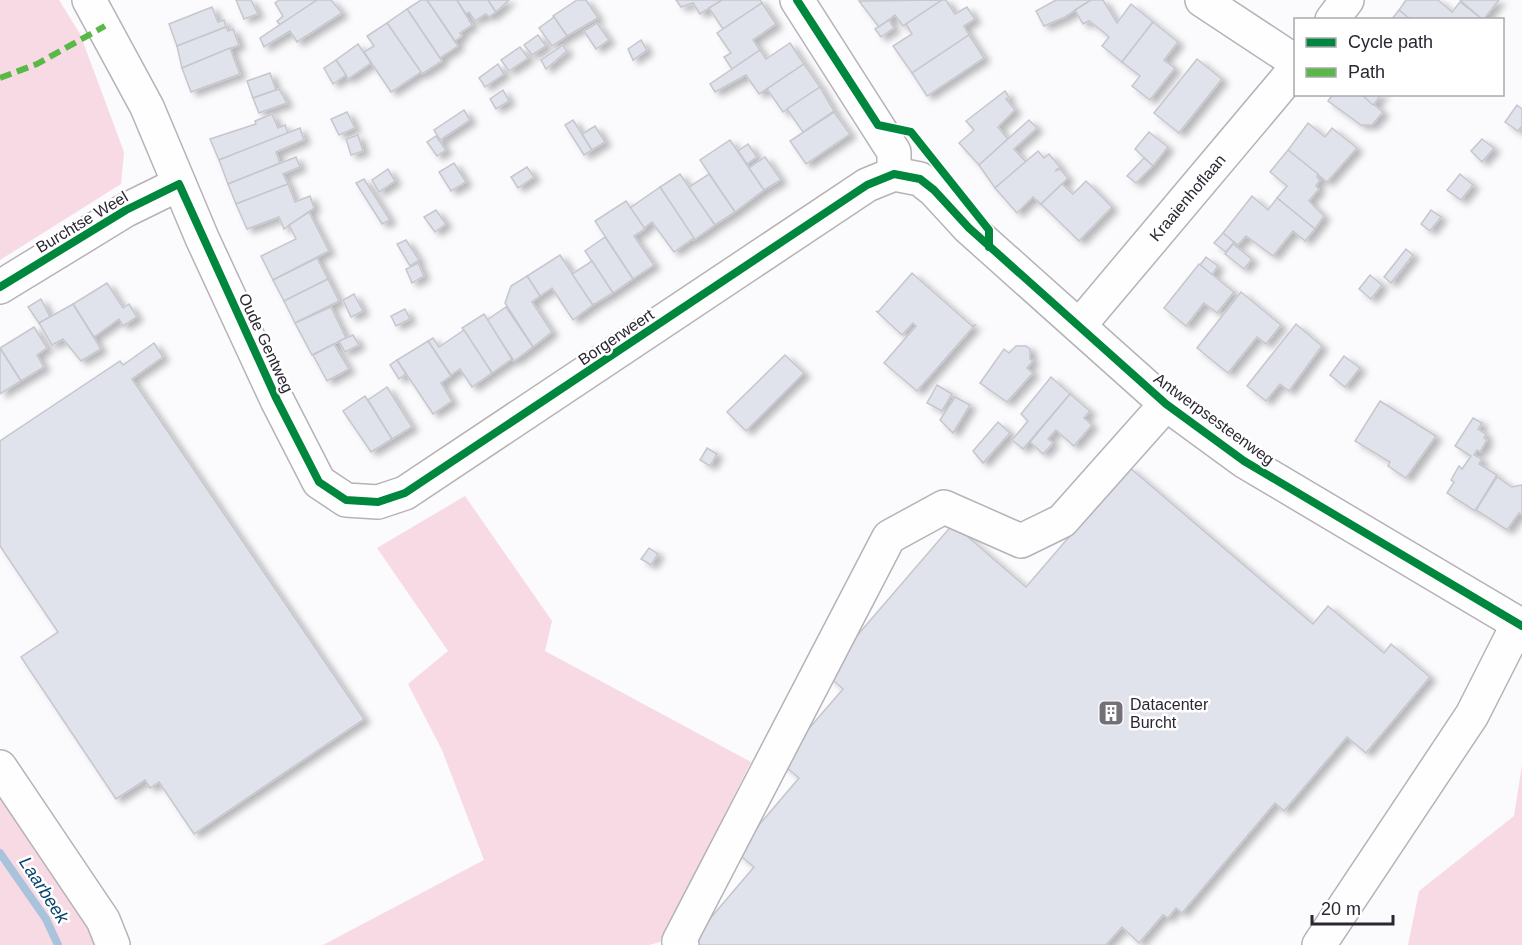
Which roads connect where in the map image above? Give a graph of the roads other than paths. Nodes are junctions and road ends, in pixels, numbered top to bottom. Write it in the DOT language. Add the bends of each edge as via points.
graph roads {
  1 [pos="89,0"];
  2 [pos="797,0"];
  3 [pos="1202,0"];
  4 [pos="1347,0"];
  5 [pos="1334,18"];
  6 [pos="1294,61"];
  7 [pos="1294,70"];
  8 [pos="894,174"];
  9 [pos="179,184"];
  10 [pos="0,287"];
  11 [pos="1079,326"];
  12 [pos="1166,404"];
  13 [pos="346,500"];
  14 [pos="1520,625"];
  15 [pos="0,767"];
  16 [pos="113,945"];
  17 [pos="682,945"];
  18 [pos="1319,945"];
  1 -- 9 [label="street, Oude Gentweg" via="147,106"];
  2 -- 8 [label="street" via="894,152"];
  3 -- 6 [label="street"];
  4 -- 5 [label="street"];
  7 -- 11 [label="street, Kraaienhoflaan"];
  8 -- 11 [label="street, Antwerpsesteenweg" via="920,179 934,190 969,228"];
  8 -- 13 [label="street, Borgerweert" via="858,191 405,493 378,502"];
  9 -- 10 [label="street, Burchtse Weel" via="126,210"];
  9 -- 13 [label="street, Oude Gentweg" via="319,482"];
  11 -- 12 [label="street, Antwerpsesteenweg"];
  12 -- 14 [label="street, Antwerpsesteenweg" via="1244,461"];
  12 -- 17 [label="street" via="1062,521 1020,542 944,507 889,537 679,941"];
  14 -- 18 [label="street" via="1472,715"];
  15 -- 16 [label="street" via="103,920"];
}
